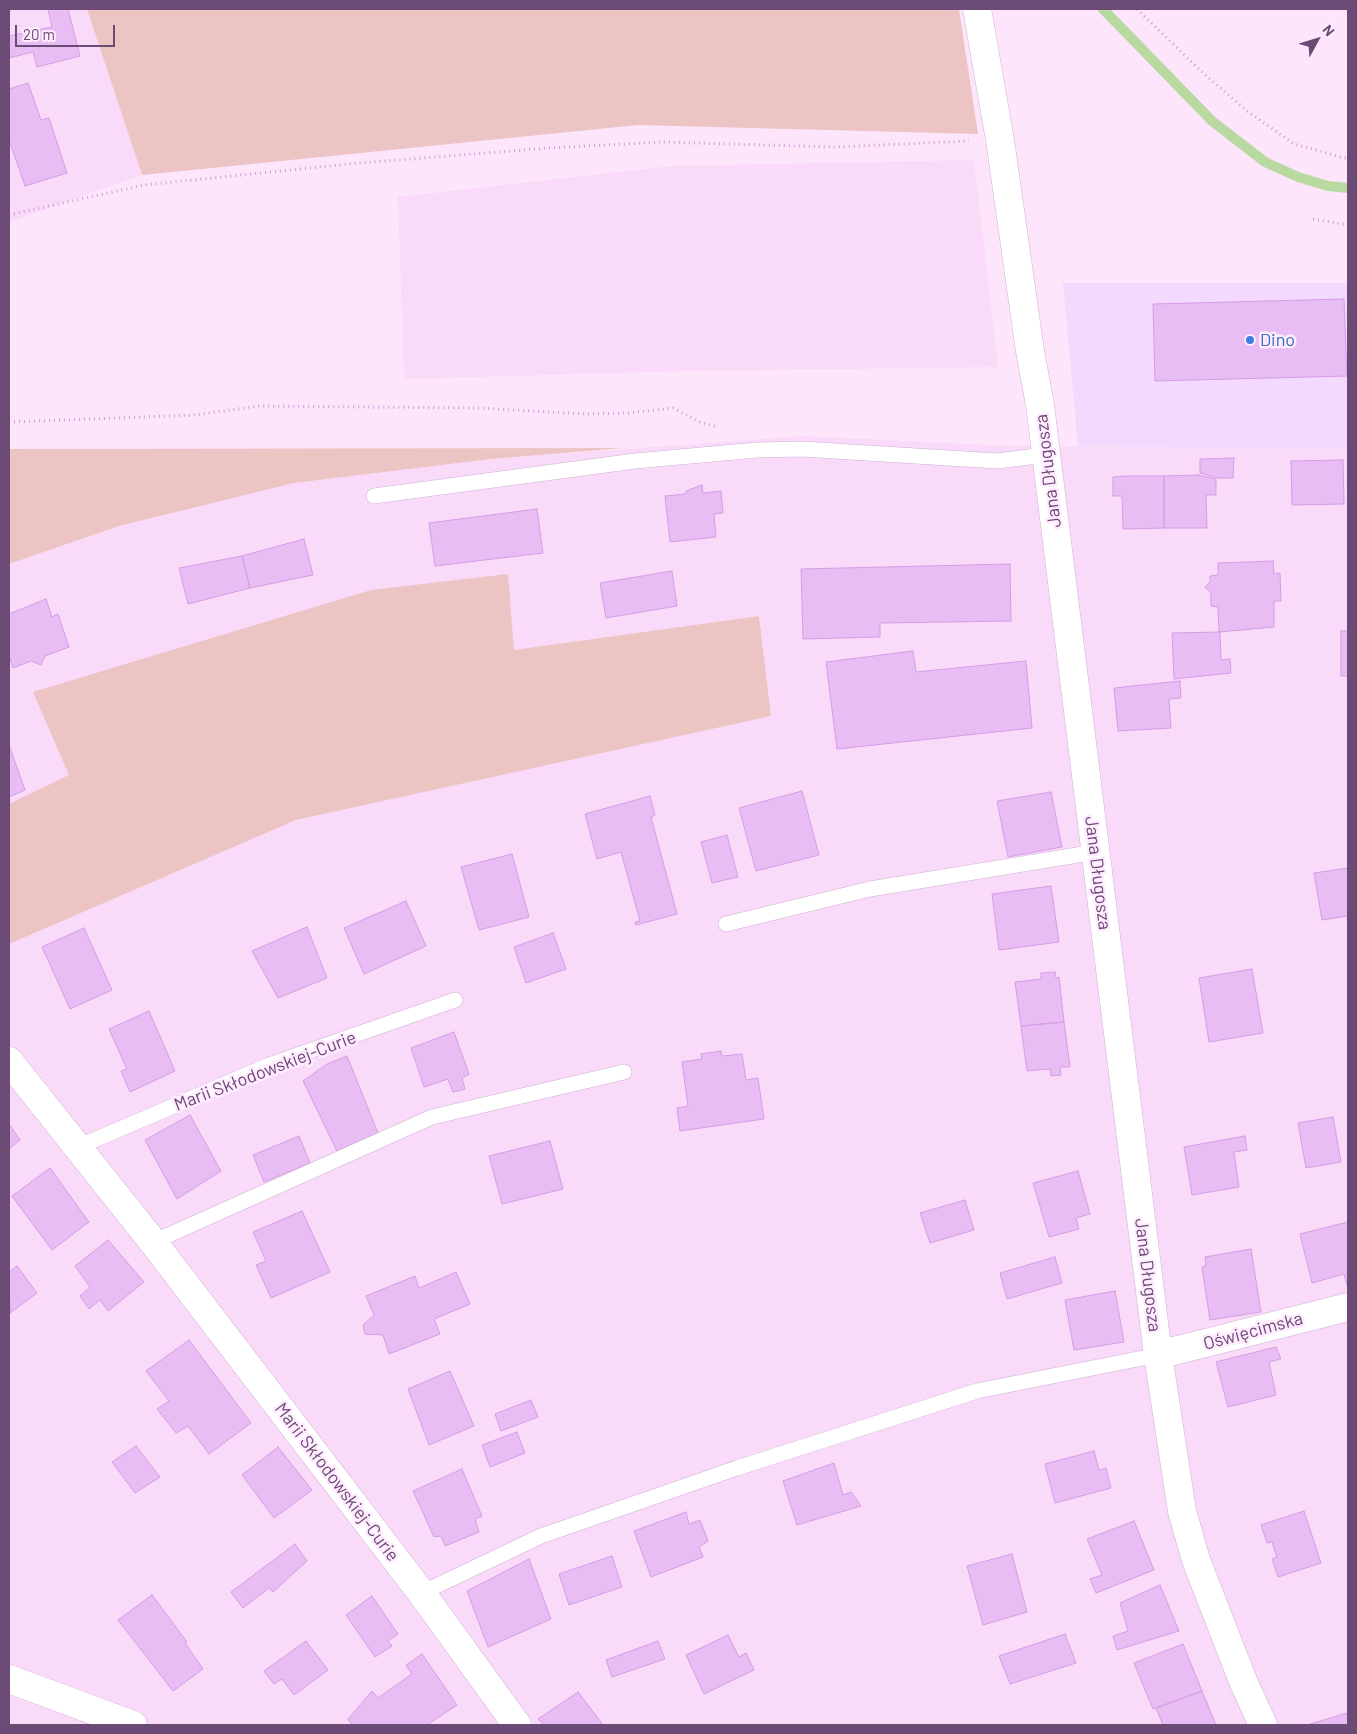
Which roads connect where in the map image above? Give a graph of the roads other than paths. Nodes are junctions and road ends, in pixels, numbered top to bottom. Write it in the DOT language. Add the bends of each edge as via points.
graph roads {
  1 [pos="977,9"];
  2 [pos="1045,455"];
  3 [pos="374,496"];
  4 [pos="1096,852"];
  5 [pos="726,924"];
  6 [pos="455,1000"];
  7 [pos="9,1061"];
  8 [pos="624,1072"];
  9 [pos="78,1147"];
  10 [pos="153,1242"];
  11 [pos="1348,1307"];
  12 [pos="1158,1355"];
  13 [pos="423,1595"];
  14 [pos="9,1679"];
  15 [pos="133,1725"];
  16 [pos="517,1725"];
  17 [pos="1263,1725"];
  1 -- 2 [label="street, Jana Długosza" via="1000,140"];
  2 -- 3 [label="lane" via="997,461 802,449 757,450 626,462"];
  2 -- 4 [label="street, Jana Długosza"];
  4 -- 5 [label="lane" via="870,889"];
  4 -- 12 [label="street, Jana Długosza"];
  6 -- 9 [label="lane, Marii Skłodowskiej-Curie" via="270,1065"];
  7 -- 9 [label="street, Marii Skłodowskiej-Curie"];
  8 -- 10 [label="lane" via="432,1117"];
  9 -- 10 [label="street, Marii Skłodowskiej-Curie"];
  10 -- 13 [label="street, Marii Skłodowskiej-Curie"];
  11 -- 12 [label="street, Oświęcimska"];
  12 -- 13 [label="lane" via="977,1390 737,1468 541,1536"];
  12 -- 17 [label="street, Jana Długosza" via="1182,1511 1196,1560"];
  13 -- 16 [label="street, Marii Skłodowskiej-Curie"];
  14 -- 15 [label="street"];
}
